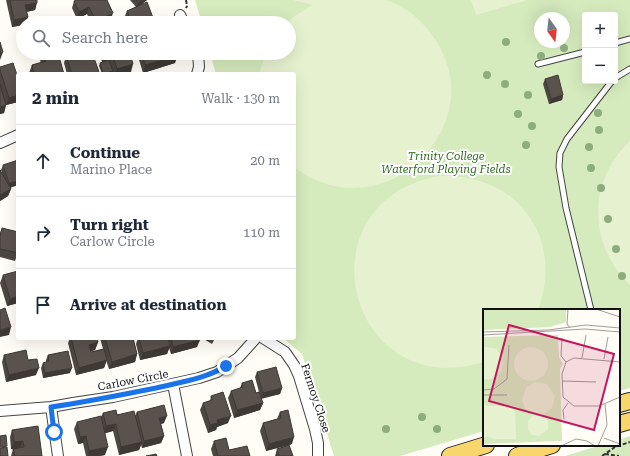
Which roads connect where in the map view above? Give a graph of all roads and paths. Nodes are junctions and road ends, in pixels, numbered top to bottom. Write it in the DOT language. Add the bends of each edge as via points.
graph roads {
  1 [pos="630,39"];
  2 [pos="618,42"];
  3 [pos="582,53"];
  4 [pos="199,60"];
  5 [pos="538,64"];
  6 [pos="630,69"];
  7 [pos="198,72"];
  8 [pos="618,76"];
  9 [pos="610,84"];
  10 [pos="16,135"];
  11 [pos="0,143"];
  12 [pos="591,309"];
  13 [pos="254,340"];
  14 [pos="266,340"];
  15 [pos="173,384"];
  16 [pos="630,401"];
  17 [pos="620,404"];
  18 [pos="51,407"];
  19 [pos="0,411"];
  20 [pos="630,421"];
  21 [pos="620,424"];
  22 [pos="630,442"];
  23 [pos="620,445"];
  24 [pos="483,446"];
  25 [pos="549,446"];
  26 [pos="618,446"];
  27 [pos="605,454"];
  28 [pos="58,456"];
  29 [pos="187,456"];
  30 [pos="318,456"];
  31 [pos="450,456"];
  32 [pos="517,456"];
  33 [pos="602,456"];
  34 [pos="619,456"];
  1 -- 2 [label="lane"];
  3 -- 5 [label="lane"];
  4 -- 7 [label="street"];
  6 -- 8 [label="lane"];
  9 -- 12 [label="lane" via="567,139 560,153 559,167 566,208"];
  10 -- 11 [label="street"];
  13 -- 15 [label="street, Carlow Circle" via="238,358 217,372"];
  14 -- 30 [label="street, Fermoy Close" via="285,352 299,376 315,429"];
  15 -- 18 [label="street, Carlow Circle"];
  15 -- 29 [label="street"];
  16 -- 17 [label="main road"];
  18 -- 19 [label="street, Carlow Circle"];
  18 -- 28 [label="street"];
  20 -- 21 [label="main road"];
  22 -- 23 [label="path"];
  24 -- 31 [label="main road"];
  25 -- 32 [label="main road"];
  26 -- 27 [label="path"];
  27 -- 33 [label="path"];
  27 -- 34 [label="path"];
}
